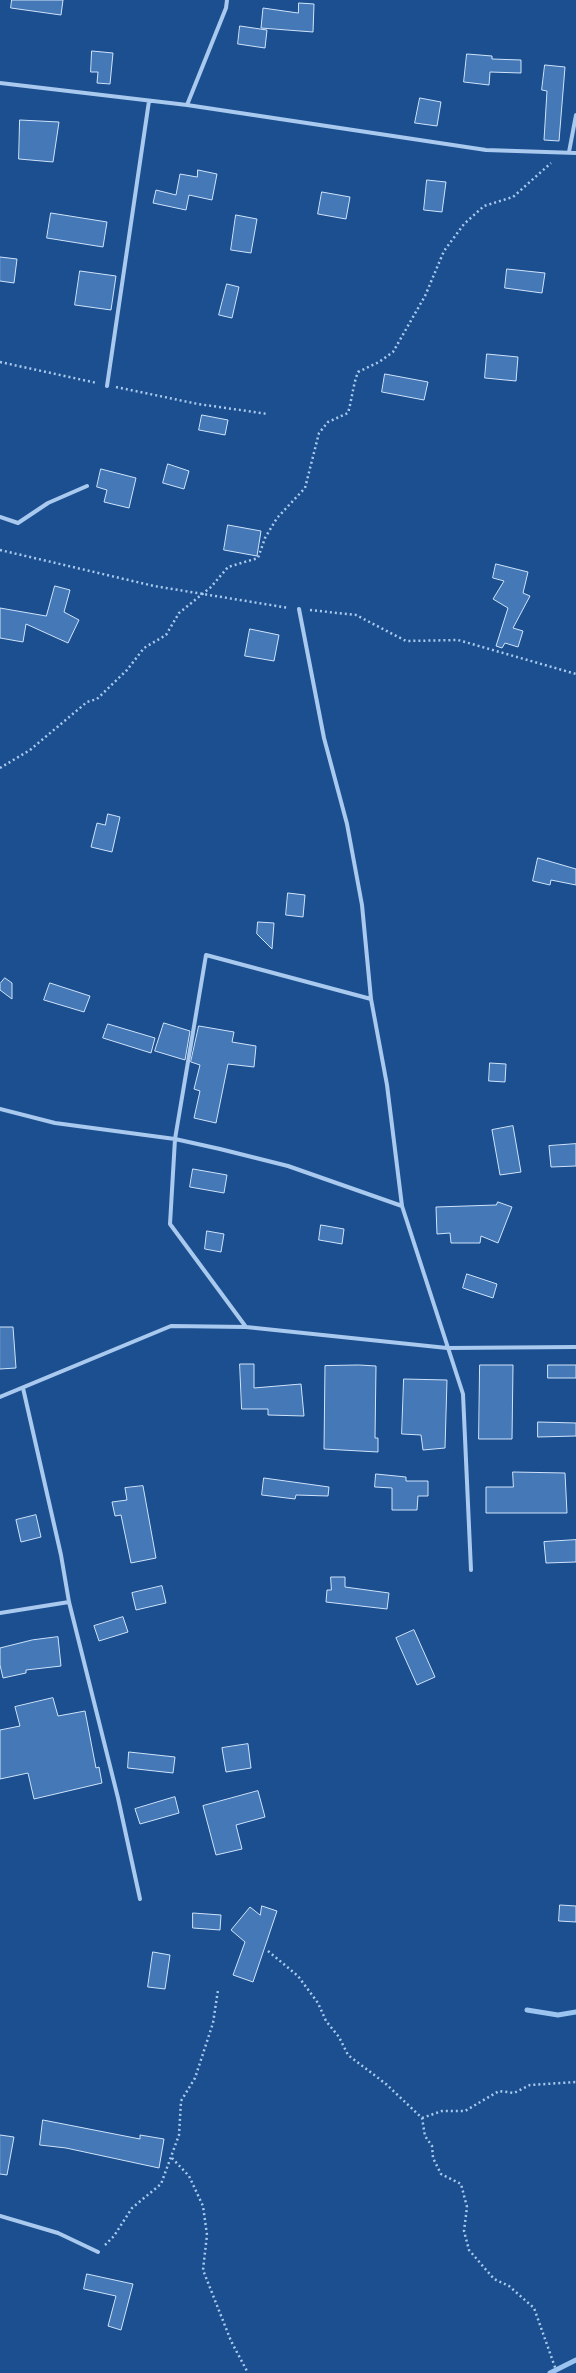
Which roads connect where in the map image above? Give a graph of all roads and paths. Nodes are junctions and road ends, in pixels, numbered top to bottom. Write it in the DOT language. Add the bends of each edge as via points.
graph roads {
  1 [pos="227,0"];
  2 [pos="0,83"];
  3 [pos="149,101"];
  4 [pos="187,105"];
  5 [pos="576,116"];
  6 [pos="569,152"];
  7 [pos="576,153"];
  8 [pos="556,162"];
  9 [pos="0,362"];
  10 [pos="107,386"];
  11 [pos="268,414"];
  12 [pos="87,486"];
  13 [pos="0,517"];
  14 [pos="299,609"];
  15 [pos="0,768"];
  16 [pos="371,999"];
  17 [pos="0,1109"];
  18 [pos="175,1139"];
  19 [pos="402,1206"];
  20 [pos="246,1326"];
  21 [pos="576,1347"];
  22 [pos="447,1348"];
  23 [pos="23,1388"];
  24 [pos="0,1397"];
  25 [pos="471,1570"];
  26 [pos="69,1602"];
  27 [pos="0,1614"];
  28 [pos="140,1899"];
  29 [pos="268,1951"];
  30 [pos="218,1990"];
  31 [pos="576,2082"];
  32 [pos="422,2118"];
  33 [pos="172,2158"];
  34 [pos="0,2216"];
  35 [pos="98,2252"];
  36 [pos="556,2370"];
  37 [pos="248,2373"];
  1 -- 4 [label="street"];
  2 -- 3 [label="street"];
  3 -- 4 [label="street"];
  3 -- 10 [label="street"];
  4 -- 6 [label="street" via="486,150"];
  5 -- 6 [label="street"];
  6 -- 7 [label="street"];
  8 -- 15 [label="path" via="550,164 513,197 484,206 464,224 444,251 425,296 393,352 358,372 348,413 328,422 319,433 305,488 277,518 265,538 258,558 228,567 211,587 179,613 166,635 144,648 127,670 97,699 87,702 30,750"];
  9 -- 10 [label="path"];
  10 -- 11 [label="path" via="198,404"];
  12 -- 13 [label="street" via="48,503 18,523"];
  14 -- 16 [label="street" via="324,738 347,824 361,898"];
  16 -- 18 [label="street" via="206,955"];
  16 -- 19 [label="street" via="387,1085"];
  17 -- 18 [label="street" via="55,1122"];
  18 -- 19 [label="street" via="288,1166"];
  18 -- 20 [label="street" via="170,1224"];
  19 -- 22 [label="street"];
  20 -- 22 [label="street"];
  20 -- 23 [label="street" via="171,1326"];
  21 -- 22 [label="street"];
  22 -- 25 [label="street" via="463,1394"];
  23 -- 24 [label="street"];
  23 -- 26 [label="street" via="61,1555"];
  26 -- 27 [label="street"];
  26 -- 28 [label="street" via="118,1798"];
  29 -- 32 [label="path" via="298,1976 318,2003 326,2021 339,2036 348,2055 386,2084"];
  30 -- 33 [label="path" via="213,2023 195,2078 181,2101 179,2135"];
  31 -- 32 [label="path" via="530,2085 514,2093 499,2091 465,2111 442,2110"];
  32 -- 36 [label="path" via="425,2136 432,2146 433,2158 441,2174 461,2184 467,2207 464,2231 469,2250 494,2279 509,2286 534,2308"];
  33 -- 35 [label="path" via="161,2184 132,2208 114,2236"];
  33 -- 37 [label="path" via="189,2176 203,2206 207,2235 203,2270 231,2341"];
  34 -- 35 [label="street" via="58,2233"];
}
